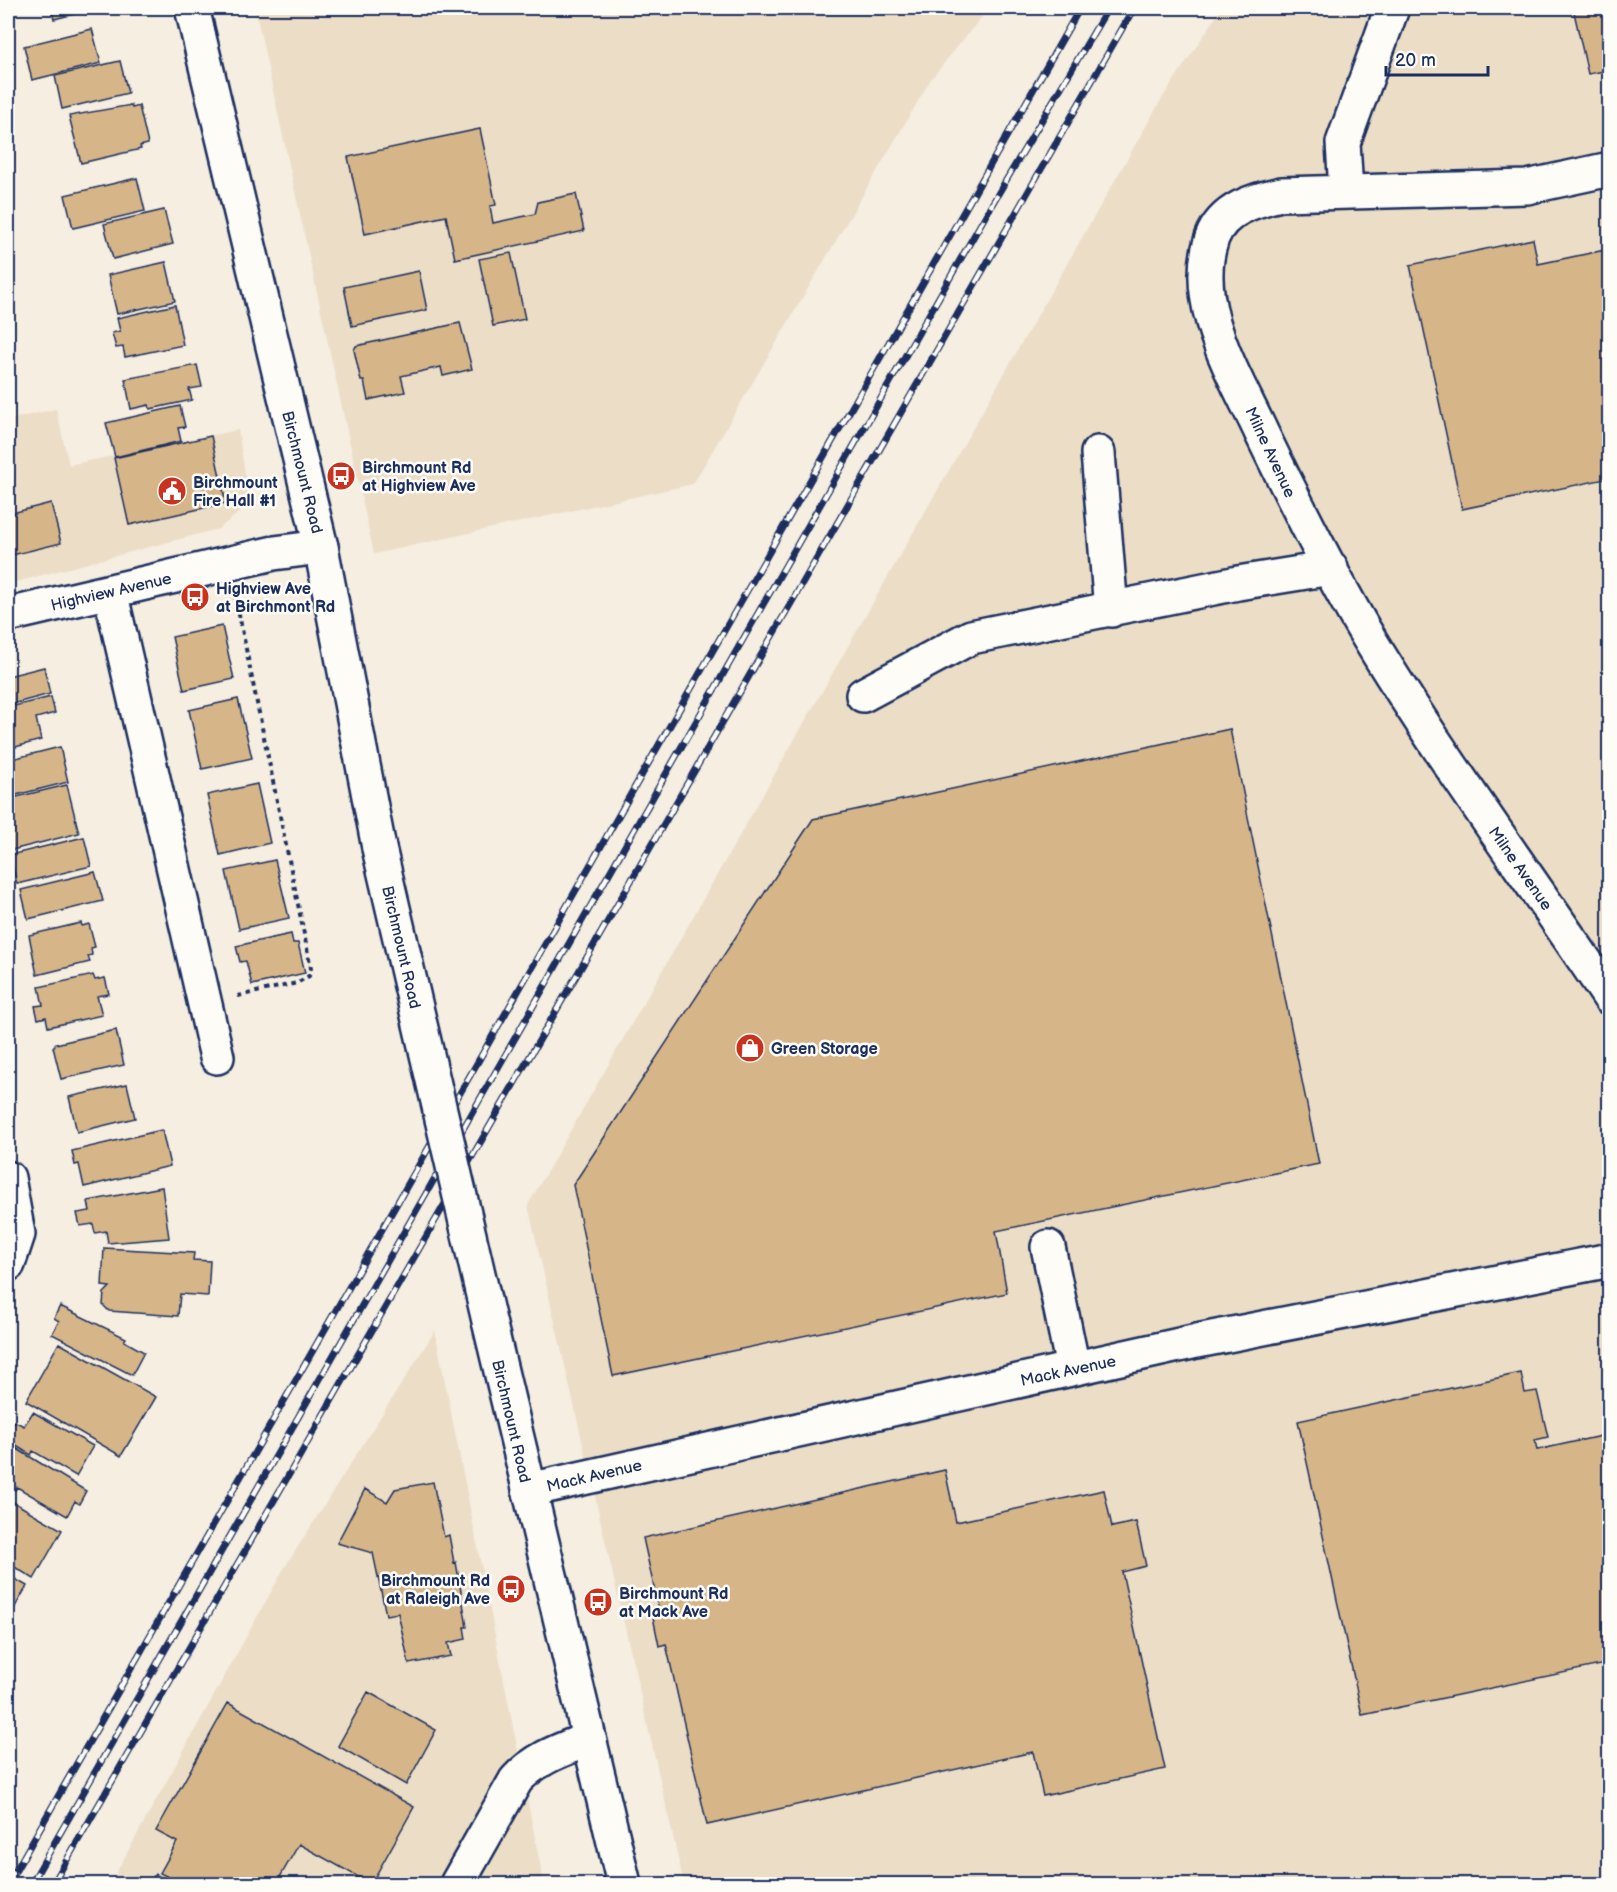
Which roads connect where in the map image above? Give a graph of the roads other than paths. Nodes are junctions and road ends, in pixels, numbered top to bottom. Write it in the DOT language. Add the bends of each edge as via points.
graph roads {
  1 [pos="192,8"];
  2 [pos="1392,8"];
  3 [pos="1610,170"];
  4 [pos="1346,191"];
  5 [pos="1098,453"];
  6 [pos="321,546"];
  7 [pos="1331,568"];
  8 [pos="110,591"];
  9 [pos="1112,610"];
  10 [pos="8,615"];
  11 [pos="863,695"];
  12 [pos="1610,998"];
  13 [pos="218,1058"];
  14 [pos="8,1179"];
  15 [pos="1048,1247"];
  16 [pos="1610,1260"];
  17 [pos="8,1264"];
  18 [pos="1073,1368"];
  19 [pos="529,1490"];
  20 [pos="589,1739"];
  21 [pos="457,1884"];
  22 [pos="624,1884"];
  1 -- 6 [label="street, Birchmount Road"];
  2 -- 4 [label="street" via="1343,143"];
  3 -- 4 [label="street, Milne Avenue" via="1527,187"];
  4 -- 7 [label="street, Milne Avenue" via="1281,194 1242,205 1223,220 1212,238 1206,276 1221,346 1295,503"];
  5 -- 9 [label="street"];
  6 -- 8 [label="street, Highview Avenue"];
  6 -- 19 [label="street, Birchmount Road, bridge" via="380,848"];
  7 -- 9 [label="street"];
  7 -- 12 [label="street, Milne Avenue" via="1364,630 1474,802"];
  8 -- 10 [label="street, Highview Avenue"];
  8 -- 13 [label="street"];
  9 -- 11 [label="street" via="971,637"];
  14 -- 17 [label="street" via="18,1234"];
  15 -- 18 [label="street"];
  16 -- 18 [label="street, Mack Avenue"];
  18 -- 19 [label="street, Mack Avenue"];
  19 -- 20 [label="street, Birchmount Road"];
  20 -- 21 [label="street" via="529,1766 516,1780"];
  20 -- 22 [label="street, Birchmount Road"];
}
